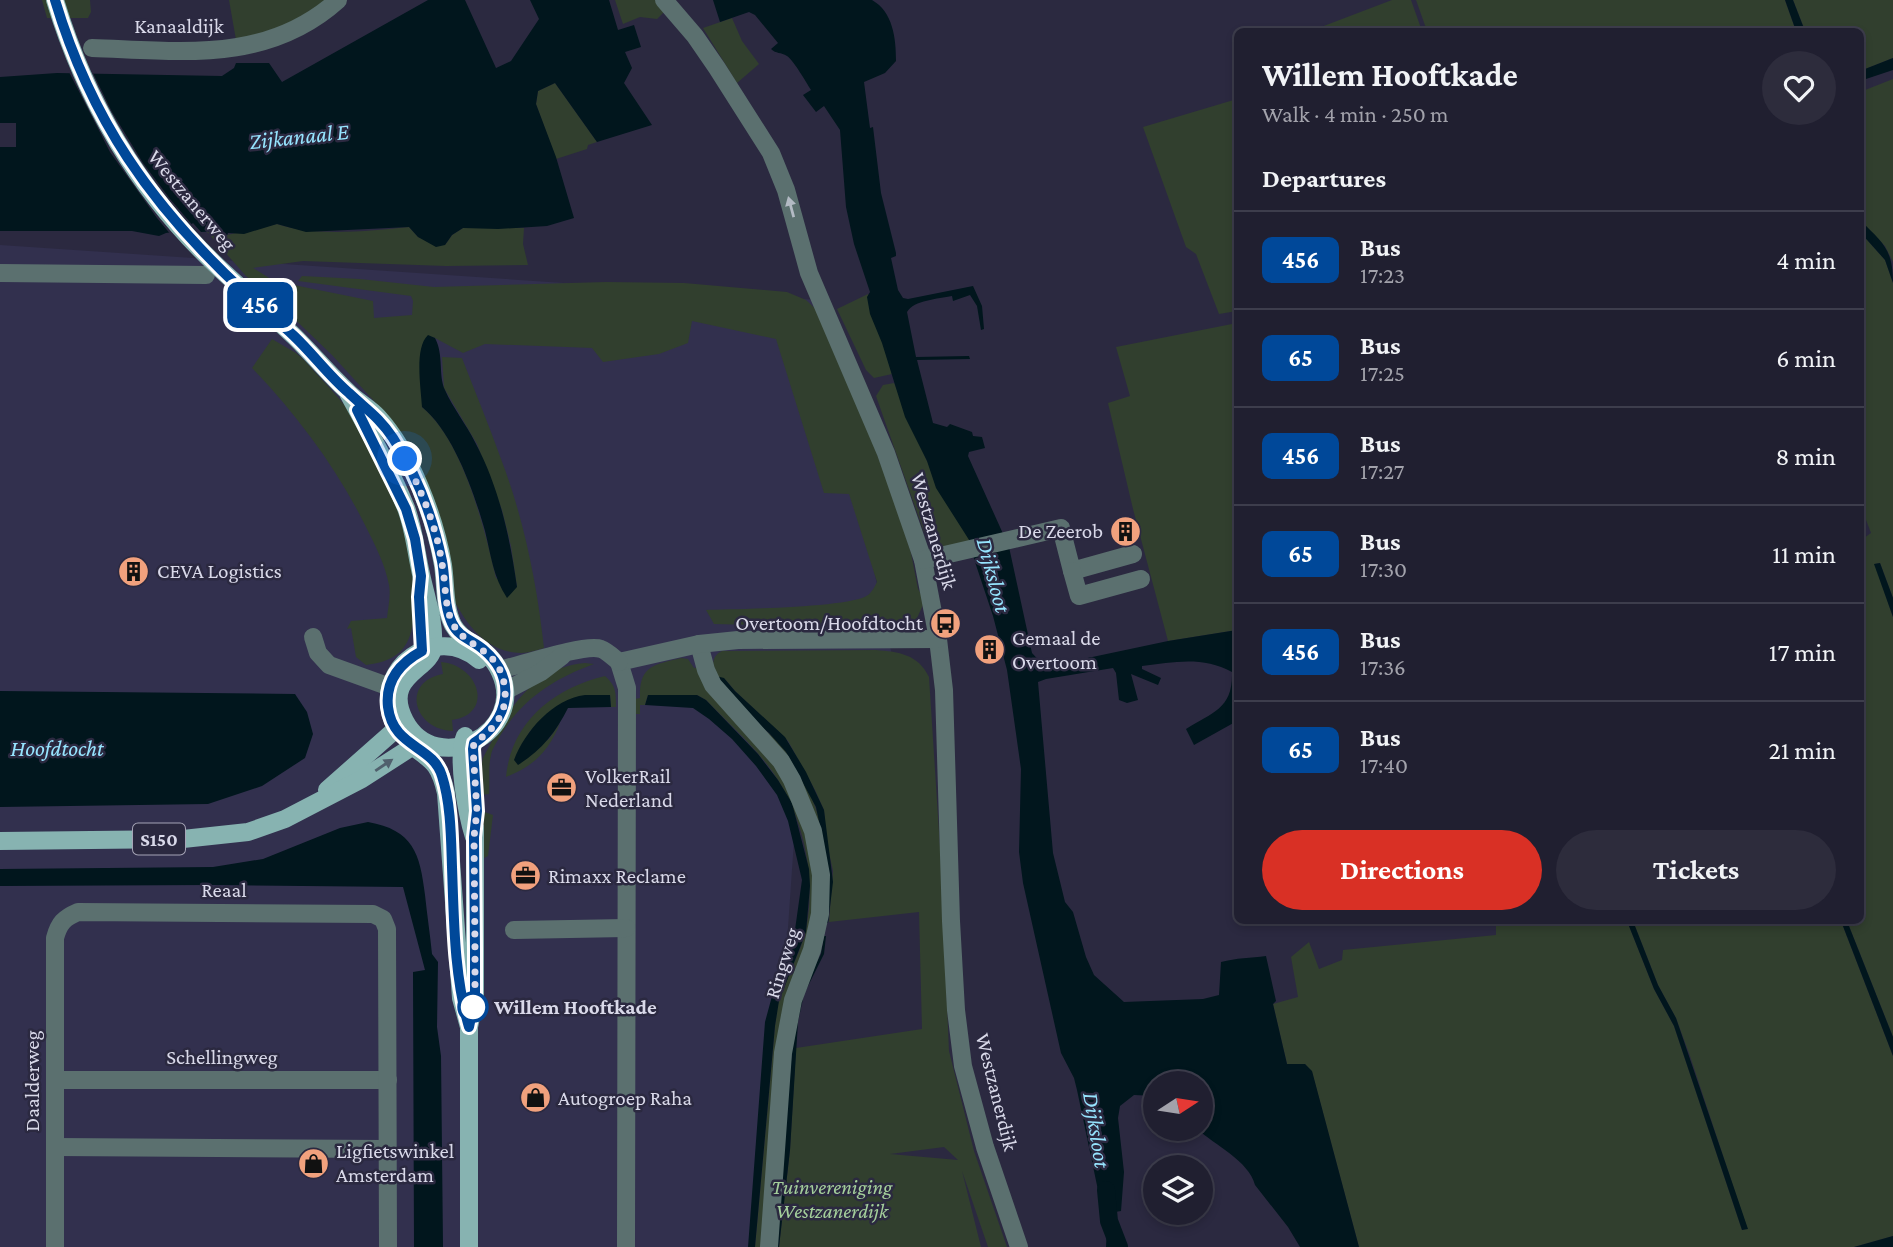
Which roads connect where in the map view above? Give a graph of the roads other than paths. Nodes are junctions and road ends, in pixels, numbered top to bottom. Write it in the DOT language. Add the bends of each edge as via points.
graph roads {
  1 [pos="55,0"];
  2 [pos="338,0"];
  3 [pos="664,0"];
  4 [pos="92,48"];
  5 [pos="0,273"];
  6 [pos="206,275"];
  7 [pos="348,393"];
  8 [pos="1133,554"];
  9 [pos="923,560"];
  10 [pos="1072,570"];
  11 [pos="1141,579"];
  12 [pos="313,637"];
  13 [pos="938,639"];
  14 [pos="699,643"];
  15 [pos="428,649"];
  16 [pos="565,654"];
  17 [pos="619,662"];
  18 [pos="494,671"];
  19 [pos="395,690"];
  20 [pos="505,691"];
  21 [pos="396,729"];
  22 [pos="468,745"];
  23 [pos="421,747"];
  24 [pos="312,804"];
  25 [pos="0,841"];
  26 [pos="65,918"];
  27 [pos="626,928"];
  28 [pos="514,930"];
  29 [pos="469,1027"];
  30 [pos="55,1080"];
  31 [pos="388,1080"];
  32 [pos="55,1147"];
  33 [pos="387,1149"];
  34 [pos="55,1247"];
  35 [pos="388,1247"];
  36 [pos="469,1247"];
  37 [pos="625,1247"];
  38 [pos="769,1247"];
  39 [pos="1019,1247"];
  1 -- 7 [label="main road, Westzanerweg" via="89,90 129,163 197,247"];
  2 -- 4 [label="street, Kanaaldijk" via="293,31 249,47 216,51"];
  9 -- 3 [label="street, Westzanerdijk, one-way" via="886,453 809,273 771,153 718,68"];
  5 -- 6 [label="street"];
  7 -- 15 [label="main road, Westzanerweg" via="406,509 421,576 419,597"];
  7 -- 18 [label="main road, Westzanerweg" via="378,417 417,481 442,562 449,616 458,632 489,655"];
  8 -- 10 [label="street"];
  9 -- 10 [label="street" via="1061,528"];
  9 -- 13 [label="street, Westzanerdijk"];
  10 -- 11 [label="street" via="1079,596"];
  12 -- 19 [label="street" via="318,653 329,665"];
  13 -- 14 [label="street"];
  13 -- 39 [label="street, Westzanerdijk" via="956,1010 963,1066"];
  14 -- 17 [label="street"];
  14 -- 38 [label="street, Ringweg" via="713,685 781,761 792,780 813,831 821,874 820,914 793,1000 783,1053"];
  15 -- 18 [label="main road" via="457,648"];
  15 -- 19 [label="main road" via="402,664 395,673"];
  16 -- 17 [label="street" via="602,649"];
  16 -- 18 [label="street"];
  16 -- 20 [label="street"];
  17 -- 27 [label="street" via="627,688"];
  18 -- 20 [label="main road"];
  18 -- 22 [label="main road" via="491,708 483,722 463,737"];
  19 -- 21 [label="main road" via="388,707"];
  19 -- 23 [label="main road" via="403,716"];
  20 -- 22 [label="main road" via="494,727"];
  21 -- 23 [label="main road"];
  21 -- 24 [label="main road, S150"];
  22 -- 23 [label="main road"];
  22 -- 29 [label="main road" via="477,811 475,998"];
  24 -- 23 [label="main road, S150, one-way"];
  23 -- 29 [label="main road" via="438,766 446,793 461,998"];
  24 -- 25 [label="main road, S150" via="285,819 220,836"];
  26 -- 30 [label="street, Daalderweg" via="55,938"];
  26 -- 31 [label="street, Reaal" via="91,912 373,914 383,919 387,929"];
  27 -- 28 [label="street"];
  27 -- 37 [label="street"];
  29 -- 36 [label="main road"];
  30 -- 31 [label="street, Schellingweg"];
  30 -- 32 [label="street, Daalderweg"];
  31 -- 33 [label="street"];
  32 -- 33 [label="street"];
  32 -- 34 [label="street, Daalderweg"];
  33 -- 35 [label="street"];
}
